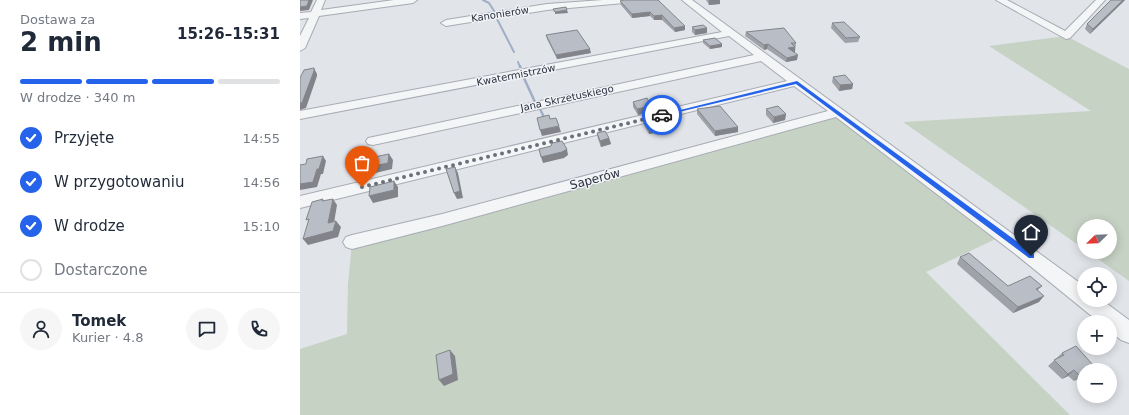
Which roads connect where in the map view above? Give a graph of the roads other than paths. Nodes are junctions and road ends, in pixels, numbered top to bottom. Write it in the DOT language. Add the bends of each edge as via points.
graph roads {
  1 [pos="321,0"];
  2 [pos="413,0"];
  3 [pos="624,0"];
  4 [pos="686,0"];
  5 [pos="1000,0"];
  6 [pos="1100,0"];
  7 [pos="314,14"];
  8 [pos="300,16"];
  9 [pos="446,23"];
  10 [pos="731,33"];
  11 [pos="300,48"];
  12 [pos="762,57"];
  13 [pos="797,82"];
  14 [pos="837,113"];
  15 [pos="300,115"];
  16 [pos="373,141"];
  17 [pos="300,202"];
  18 [pos="352,242"];
  19 [pos="1077,292"];
  20 [pos="1096,307"];
  21 [pos="1129,333"];
  1 -- 7 [label="street"];
  2 -- 7 [label="street"];
  3 -- 9 [label="street, Kanonierów" via="547,7"];
  4 -- 10 [label="street"];
  5 -- 6 [label="street" via="1066,36"];
  7 -- 8 [label="street"];
  7 -- 11 [label="street"];
  10 -- 12 [label="street"];
  10 -- 15 [label="street, Kwatermistrzów"];
  12 -- 13 [label="street"];
  12 -- 16 [label="street, Jana Skrzetuskiego"];
  13 -- 14 [label="street"];
  13 -- 17 [label="street"];
  14 -- 18 [label="street, Saperów"];
  14 -- 19 [label="street" via="1021,248"];
  20 -- 21 [label="street"];
}
